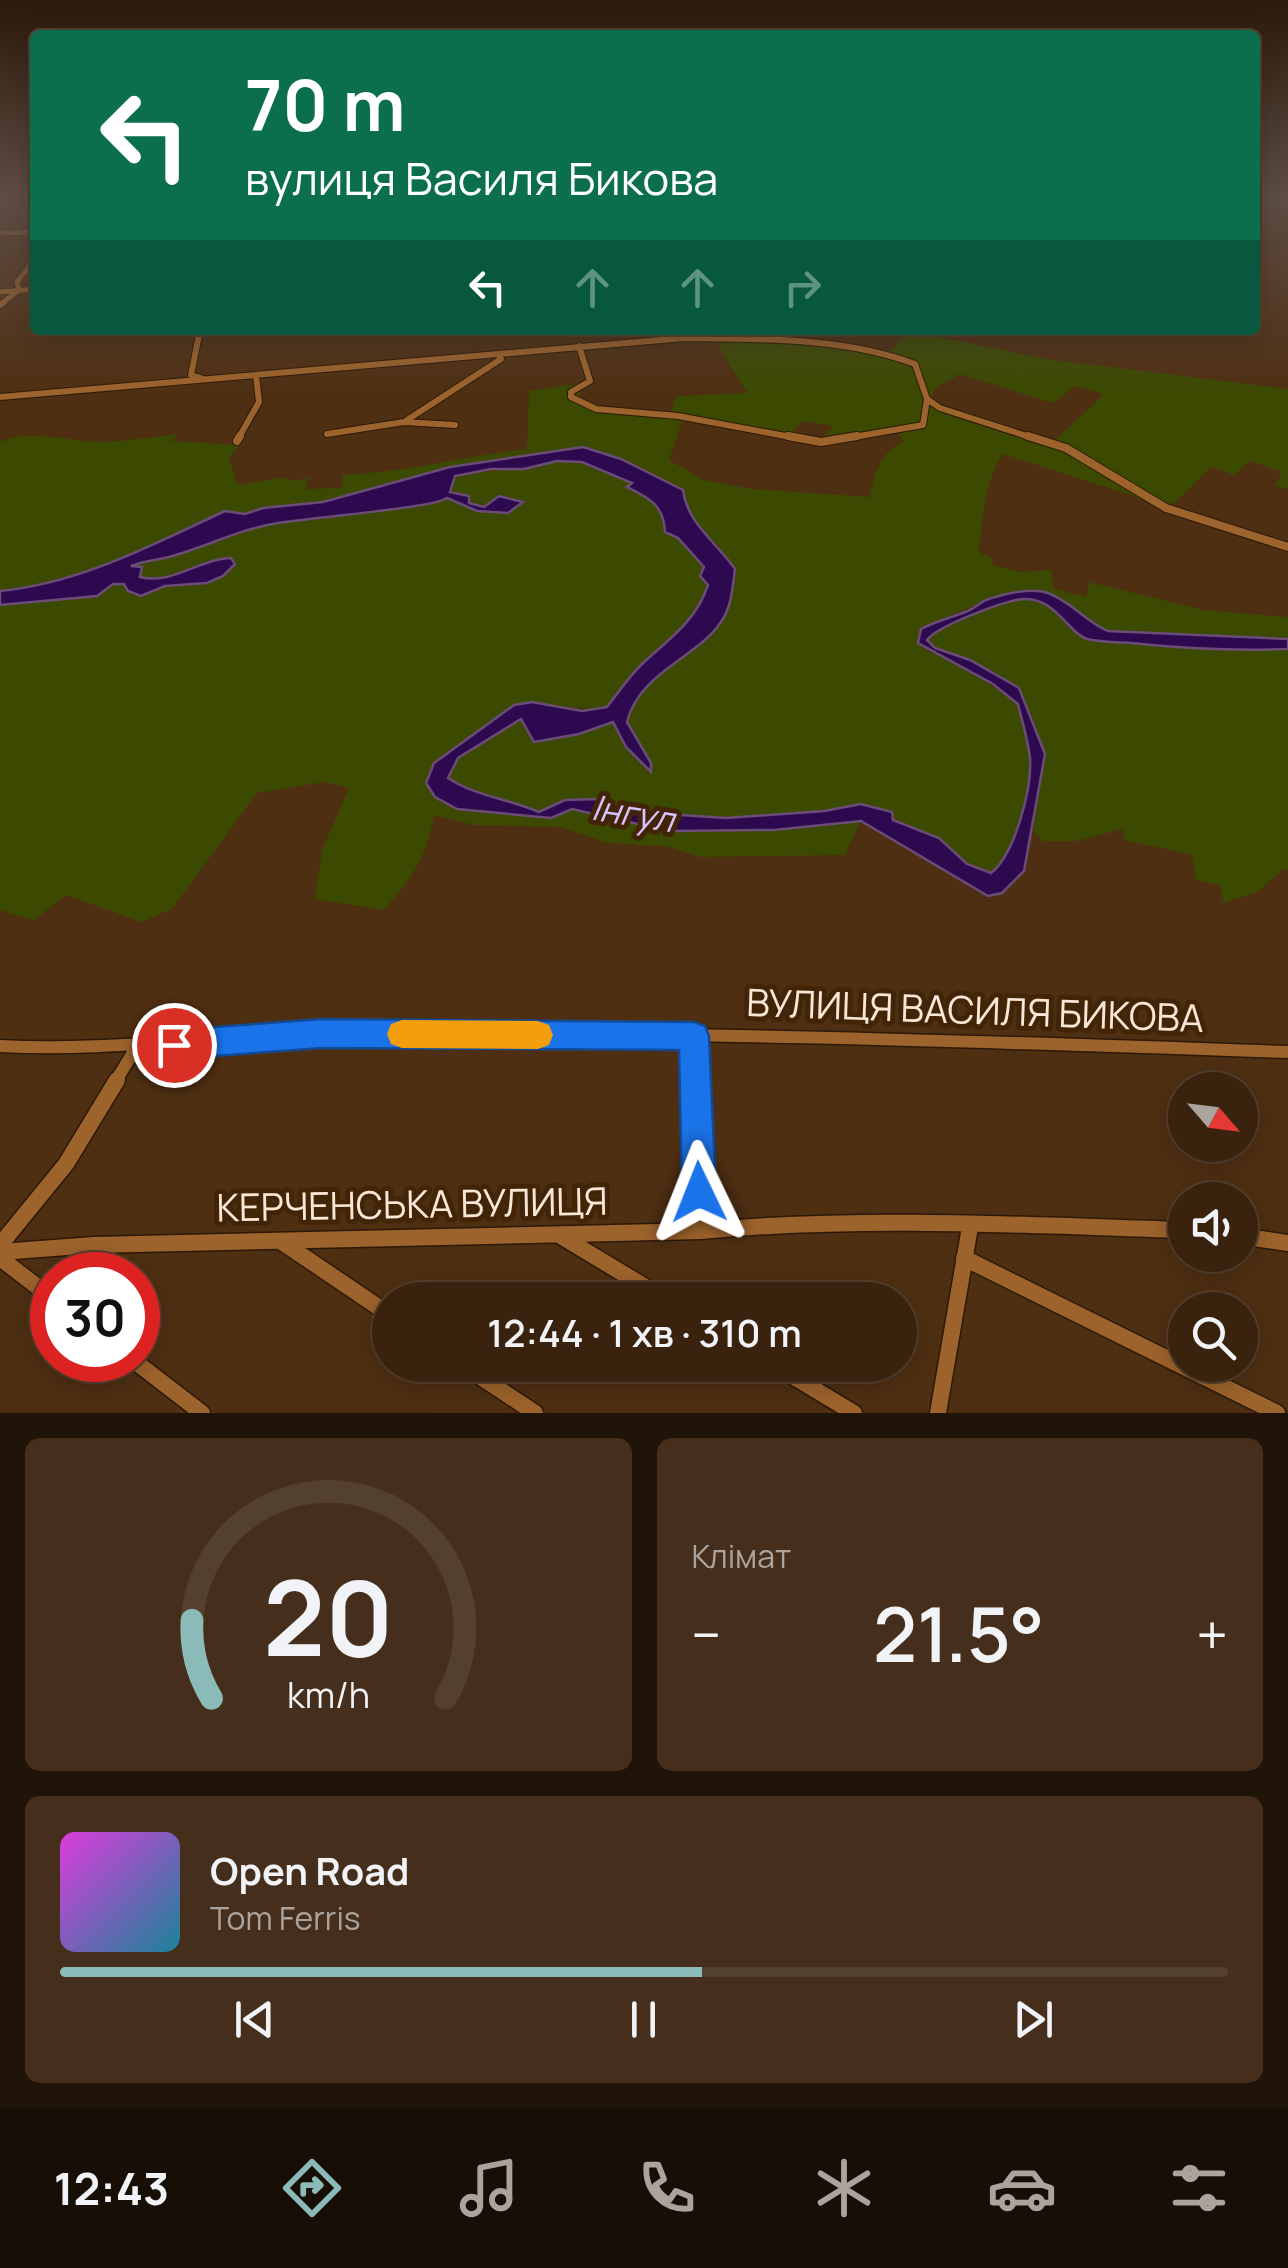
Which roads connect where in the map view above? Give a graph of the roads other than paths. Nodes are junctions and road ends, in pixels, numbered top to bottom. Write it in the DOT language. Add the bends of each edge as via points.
graph roads {
  1 [pos="30,265"];
  2 [pos="30,289"];
  3 [pos="19,290"];
  4 [pos="0,292"];
  5 [pos="0,305"];
  6 [pos="199,335"];
  7 [pos="579,346"];
  8 [pos="498,354"];
  9 [pos="256,375"];
  10 [pos="207,379"];
  11 [pos="0,397"];
  12 [pos="927,399"];
  13 [pos="404,422"];
  14 [pos="455,425"];
  15 [pos="327,434"];
  16 [pos="237,441"];
  17 [pos="1288,547"];
  18 [pos="694,1036"];
  19 [pos="0,1046"];
  20 [pos="136,1048"];
  21 [pos="1288,1052"];
  22 [pos="970,1227"];
  23 [pos="1168,1230"];
  24 [pos="700,1231"];
  25 [pos="558,1234"];
  26 [pos="1258,1239"];
  27 [pos="281,1242"];
  28 [pos="1288,1243"];
  29 [pos="0,1252"];
  30 [pos="964,1258"];
  31 [pos="30,1279"];
  32 [pos="637,1282"];
  33 [pos="372,1304"];
  34 [pos="160,1381"];
  35 [pos="489,1382"];
  36 [pos="802,1382"];
  37 [pos="202,1413"];
  38 [pos="534,1413"];
  39 [pos="854,1413"];
  40 [pos="938,1413"];
  41 [pos="1276,1413"];
  1 -- 3 [label="street" via="17,282"];
  2 -- 3 [label="street"];
  3 -- 4 [label="street"];
  3 -- 5 [label="street"];
  6 -- 10 [label="street" via="192,375"];
  7 -- 8 [label="street"];
  7 -- 12 [label="street" via="717,337 903,357 919,370"];
  7 -- 12 [label="street" via="590,380 571,392 578,403 596,409 821,442 922,425"];
  8 -- 9 [label="street"];
  8 -- 13 [label="street" via="501,360"];
  9 -- 10 [label="street"];
  9 -- 16 [label="street" via="256,412"];
  10 -- 11 [label="street"];
  12 -- 17 [label="street" via="965,419 1066,448 1166,508"];
  13 -- 14 [label="street"];
  13 -- 15 [label="street"];
  18 -- 20 [label="street, ВУЛИЦЯ ВАСИЛЯ БИКОВА" via="322,1034"];
  18 -- 21 [label="street, ВУЛИЦЯ ВАСИЛЯ БИКОВА"];
  18 -- 24 [label="street"];
  19 -- 20 [label="street, ВУЛИЦЯ ВАСИЛЯ БИКОВА"];
  20 -- 29 [label="street" via="66,1164"];
  22 -- 23 [label="street, КЕРЧЕНСЬКА ВУЛИЦЯ"];
  22 -- 24 [label="street, КЕРЧЕНСЬКА ВУЛИЦЯ" via="900,1222"];
  22 -- 30 [label="street"];
  24 -- 25 [label="street, КЕРЧЕНСЬКА ВУЛИЦЯ"];
  25 -- 27 [label="street, КЕРЧЕНСЬКА ВУЛИЦЯ"];
  25 -- 32 [label="street"];
  26 -- 28 [label="street"];
  27 -- 29 [label="street, КЕРЧЕНСЬКА ВУЛИЦЯ"];
  27 -- 33 [label="street"];
  29 -- 31 [label="street"];
  30 -- 40 [label="street"];
  30 -- 41 [label="street"];
  34 -- 37 [label="street"];
  35 -- 38 [label="street"];
  36 -- 39 [label="street"];
}
